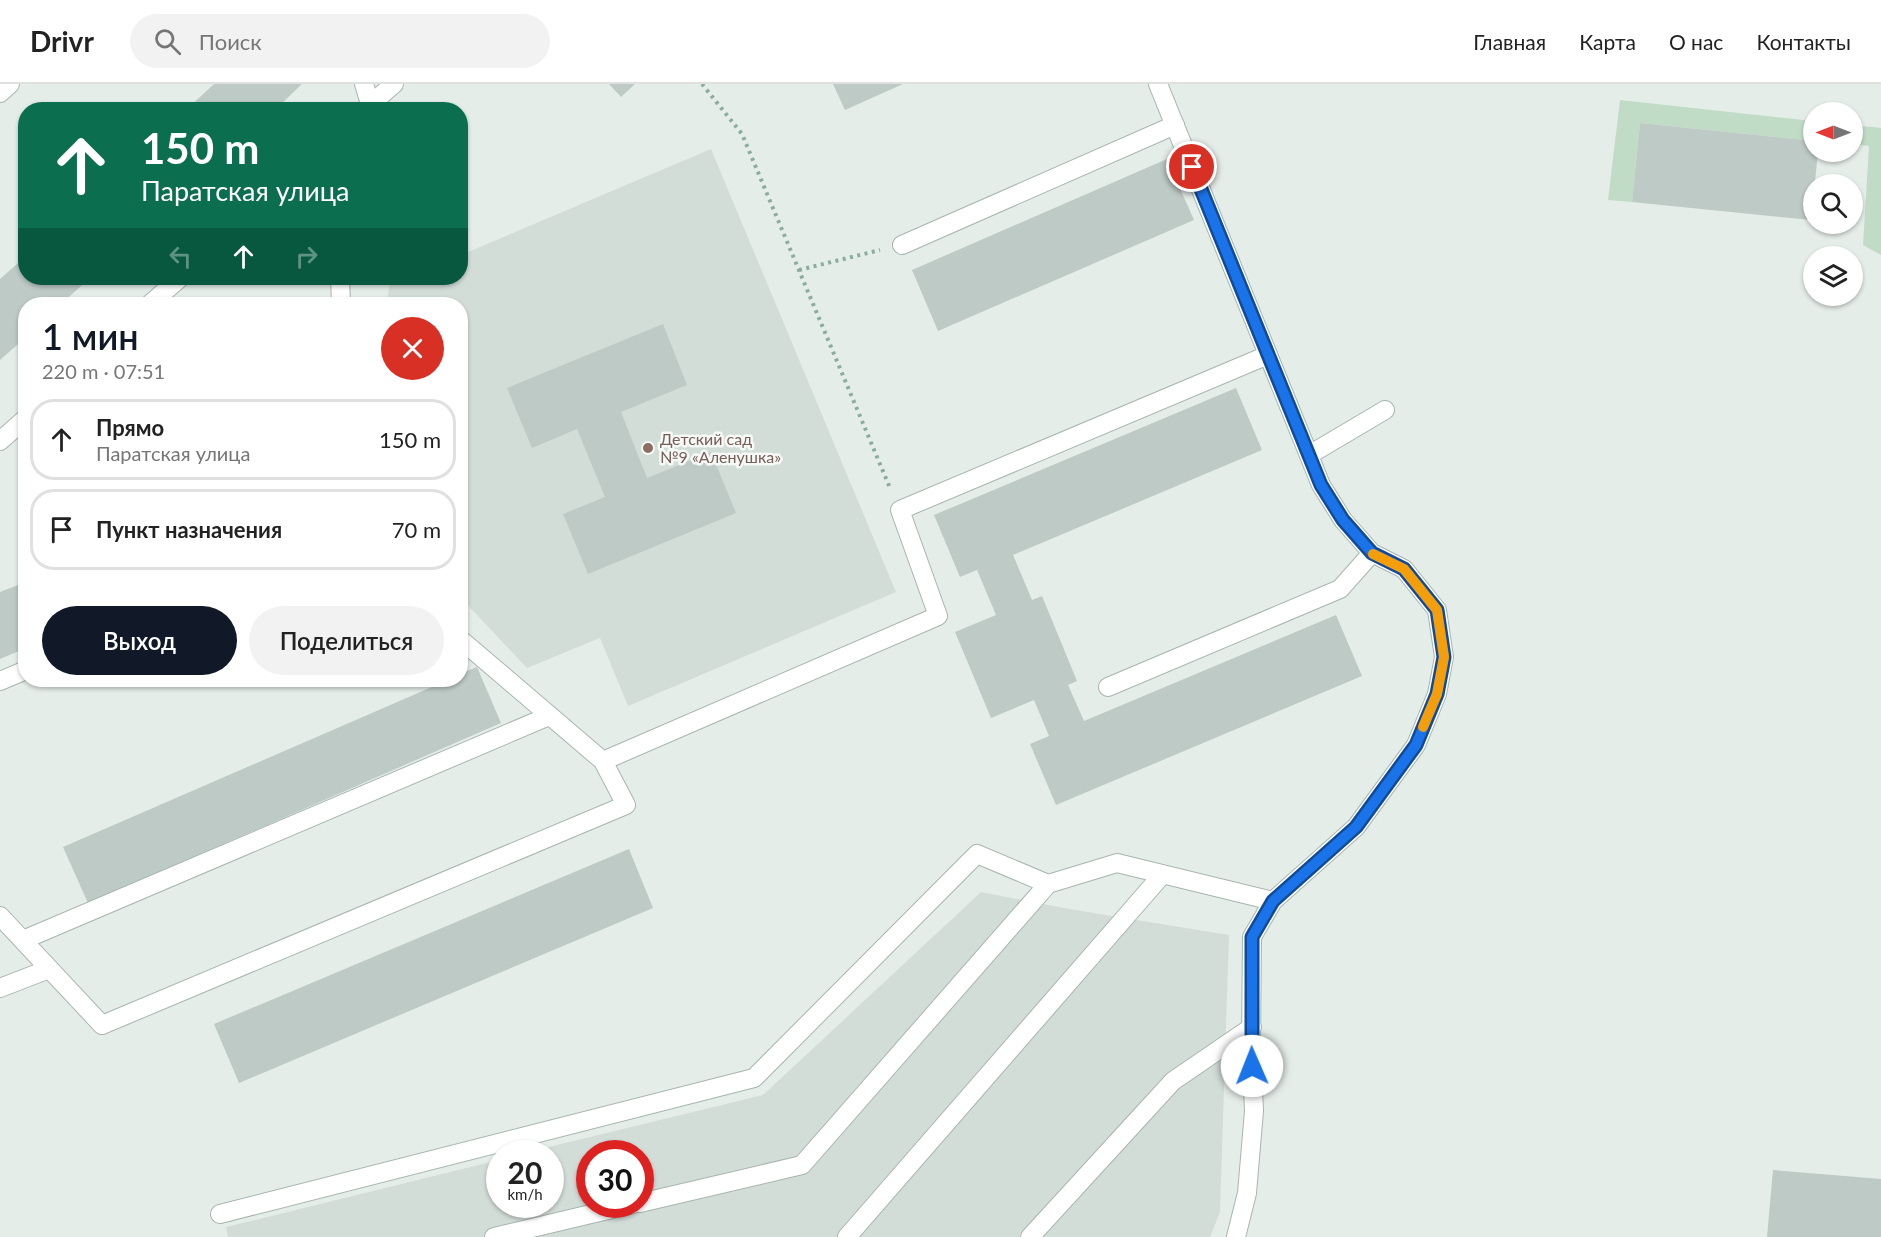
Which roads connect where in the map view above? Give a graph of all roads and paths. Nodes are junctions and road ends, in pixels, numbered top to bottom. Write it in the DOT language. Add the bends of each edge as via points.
graph roads {
  1 [pos="10,84"];
  2 [pos="364,84"];
  3 [pos="394,84"];
  4 [pos="702,84"];
  5 [pos="1158,84"];
  6 [pos="0,93"];
  7 [pos="367,102"];
  8 [pos="374,102"];
  9 [pos="1175,125"];
  10 [pos="902,245"];
  11 [pos="799,270"];
  12 [pos="172,285"];
  13 [pos="158,297"];
  14 [pos="1268,356"];
  15 [pos="1385,410"];
  16 [pos="18,425"];
  17 [pos="0,441"];
  18 [pos="1309,455"];
  19 [pos="900,510"];
  20 [pos="1372,553"];
  21 [pos="468,646"];
  22 [pos="18,673"];
  23 [pos="0,681"];
  24 [pos="1108,687"];
  25 [pos="549,716"];
  26 [pos="603,762"];
  27 [pos="1162,875"];
  28 [pos="1048,884"];
  29 [pos="1273,901"];
  30 [pos="0,916"];
  31 [pos="23,940"];
  32 [pos="49,969"];
  33 [pos="0,988"];
  34 [pos="1252,1027"];
  35 [pos="654,1200"];
  36 [pos="220,1214"];
  37 [pos="576,1218"];
  38 [pos="494,1237"];
  39 [pos="847,1237"];
  40 [pos="1030,1237"];
  41 [pos="1236,1237"];
  1 -- 6 [label="street"];
  2 -- 7 [label="street"];
  3 -- 8 [label="street"];
  4 -- 11 [label="path" via="742,134"];
  5 -- 9 [label="street"];
  9 -- 10 [label="street"];
  9 -- 14 [label="street"];
  10 -- 11 [label="path"];
  11 -- 19 [label="path"];
  12 -- 13 [label="street"];
  14 -- 18 [label="street"];
  14 -- 19 [label="street"];
  15 -- 18 [label="street"];
  16 -- 17 [label="street"];
  18 -- 20 [label="street" via="1321,485 1343,520"];
  19 -- 26 [label="street" via="938,616"];
  20 -- 24 [label="street" via="1340,589"];
  20 -- 29 [label="street" via="1404,569 1437,610 1444,657 1437,694 1416,745 1356,827"];
  21 -- 25 [label="street"];
  22 -- 23 [label="street"];
  25 -- 26 [label="street"];
  25 -- 31 [label="street"];
  26 -- 32 [label="street" via="626,805 102,1025"];
  27 -- 28 [label="street" via="1117,863"];
  27 -- 29 [label="street"];
  27 -- 39 [label="street"];
  28 -- 35 [label="street" via="802,1165"];
  28 -- 36 [label="street" via="977,854 754,1078"];
  29 -- 34 [label="street" via="1252,937"];
  30 -- 31 [label="street"];
  31 -- 32 [label="street"];
  32 -- 33 [label="street"];
  34 -- 40 [label="street" via="1173,1081"];
  34 -- 41 [label="street" via="1254,1111 1247,1193"];
  37 -- 38 [label="street"];
}
